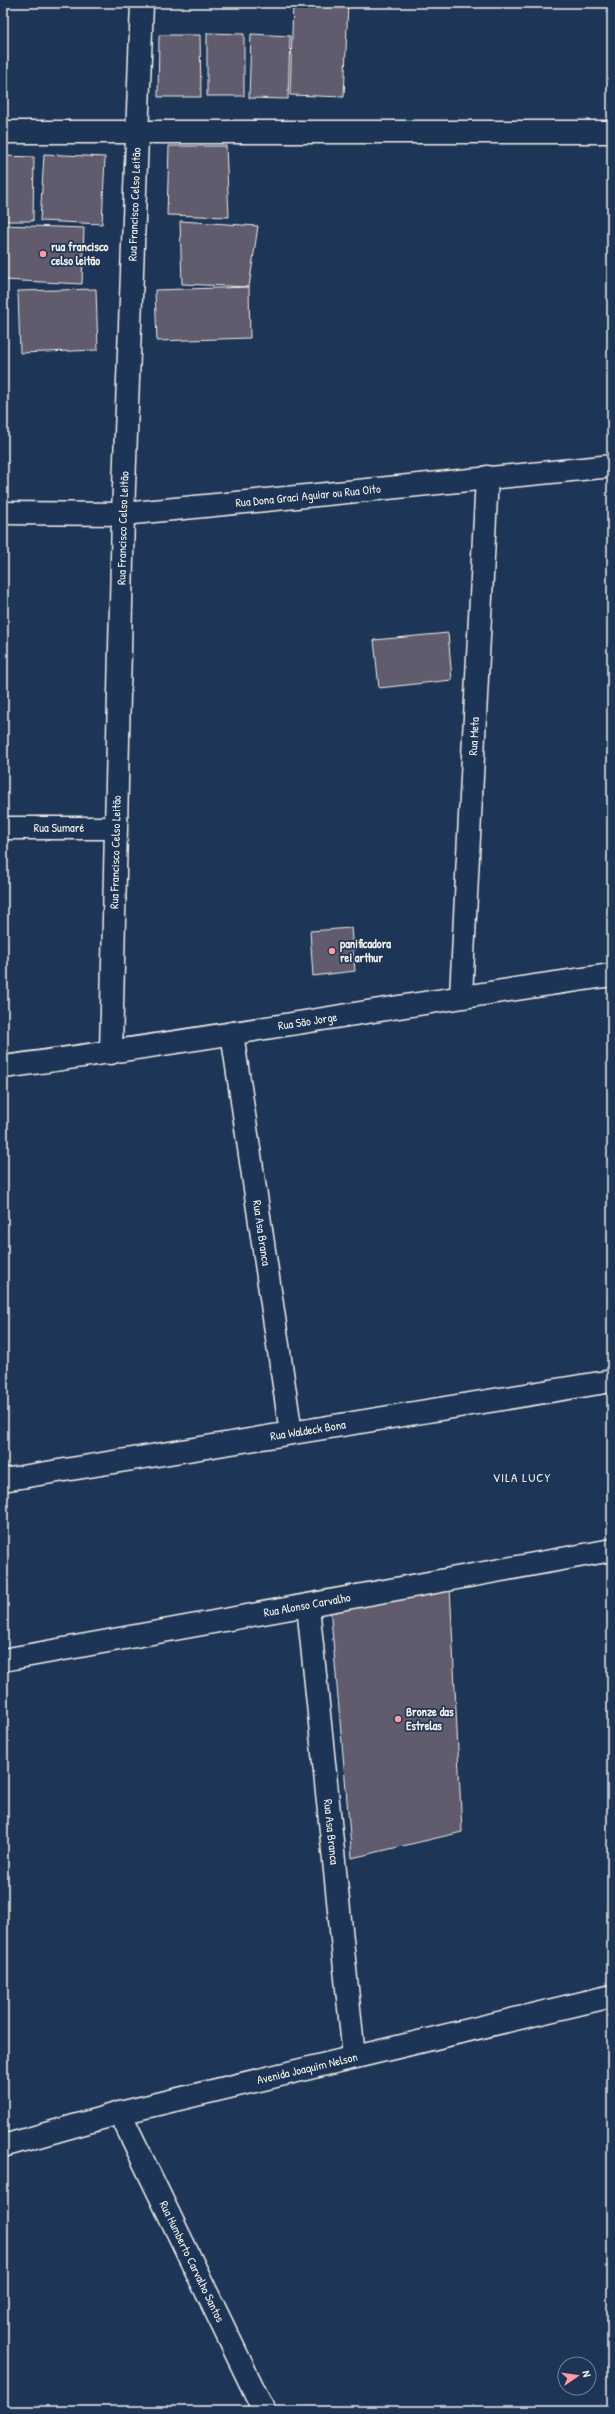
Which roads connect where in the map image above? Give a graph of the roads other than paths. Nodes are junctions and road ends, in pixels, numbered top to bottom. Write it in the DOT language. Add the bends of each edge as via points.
graph roads {
  1 [pos="142,3"];
  2 [pos="3,132"];
  3 [pos="136,132"];
  4 [pos="612,132"];
  5 [pos="612,466"];
  6 [pos="487,477"];
  7 [pos="3,513"];
  8 [pos="122,514"];
  9 [pos="3,828"];
  10 [pos="115,828"];
  11 [pos="612,975"];
  12 [pos="461,996"];
  13 [pos="232,1033"];
  14 [pos="112,1053"];
  15 [pos="3,1067"];
  16 [pos="612,1380"];
  17 [pos="291,1433"];
  18 [pos="3,1480"];
  19 [pos="612,1550"];
  20 [pos="308,1606"];
  21 [pos="3,1660"];
  22 [pos="612,1996"];
  23 [pos="354,2057"];
  24 [pos="120,2113"];
  25 [pos="3,2146"];
  26 [pos="264,2411"];
  1 -- 3 [label="street, Rua Francisco Celso Leitão"];
  2 -- 3 [label="street"];
  3 -- 4 [label="street"];
  3 -- 8 [label="street, Rua Francisco Celso Leitão"];
  5 -- 6 [label="street, Rua Dona Graci Aguiar ou Rua Oito"];
  6 -- 8 [label="street, Rua Dona Graci Aguiar ou Rua Oito"];
  6 -- 12 [label="street, Rua Meta"];
  7 -- 8 [label="street, Rua Dona Graci Aguiar ou Rua Oito"];
  8 -- 10 [label="street, Rua Francisco Celso Leitão"];
  9 -- 10 [label="street, Rua Sumaré"];
  10 -- 14 [label="street, Rua Francisco Celso Leitão"];
  11 -- 12 [label="street, Rua São Jorge"];
  12 -- 13 [label="street, Rua São Jorge"];
  13 -- 14 [label="street, Rua São Jorge"];
  13 -- 17 [label="street, Rua Asa Branca"];
  14 -- 15 [label="street, Rua São Jorge"];
  16 -- 17 [label="street, Rua Waldeck Bona"];
  17 -- 18 [label="street, Rua Waldeck Bona"];
  19 -- 20 [label="street, Rua Alonso Carvalho"];
  20 -- 21 [label="street, Rua Alonso Carvalho"];
  20 -- 23 [label="street, Rua Asa Branca"];
  22 -- 23 [label="street, Avenida Joaquim Nelson"];
  23 -- 24 [label="street, Avenida Joaquim Nelson"];
  24 -- 25 [label="street, Avenida Joaquim Nelson"];
  24 -- 26 [label="street, Rua Humberto Carvalho Santos"];
}
